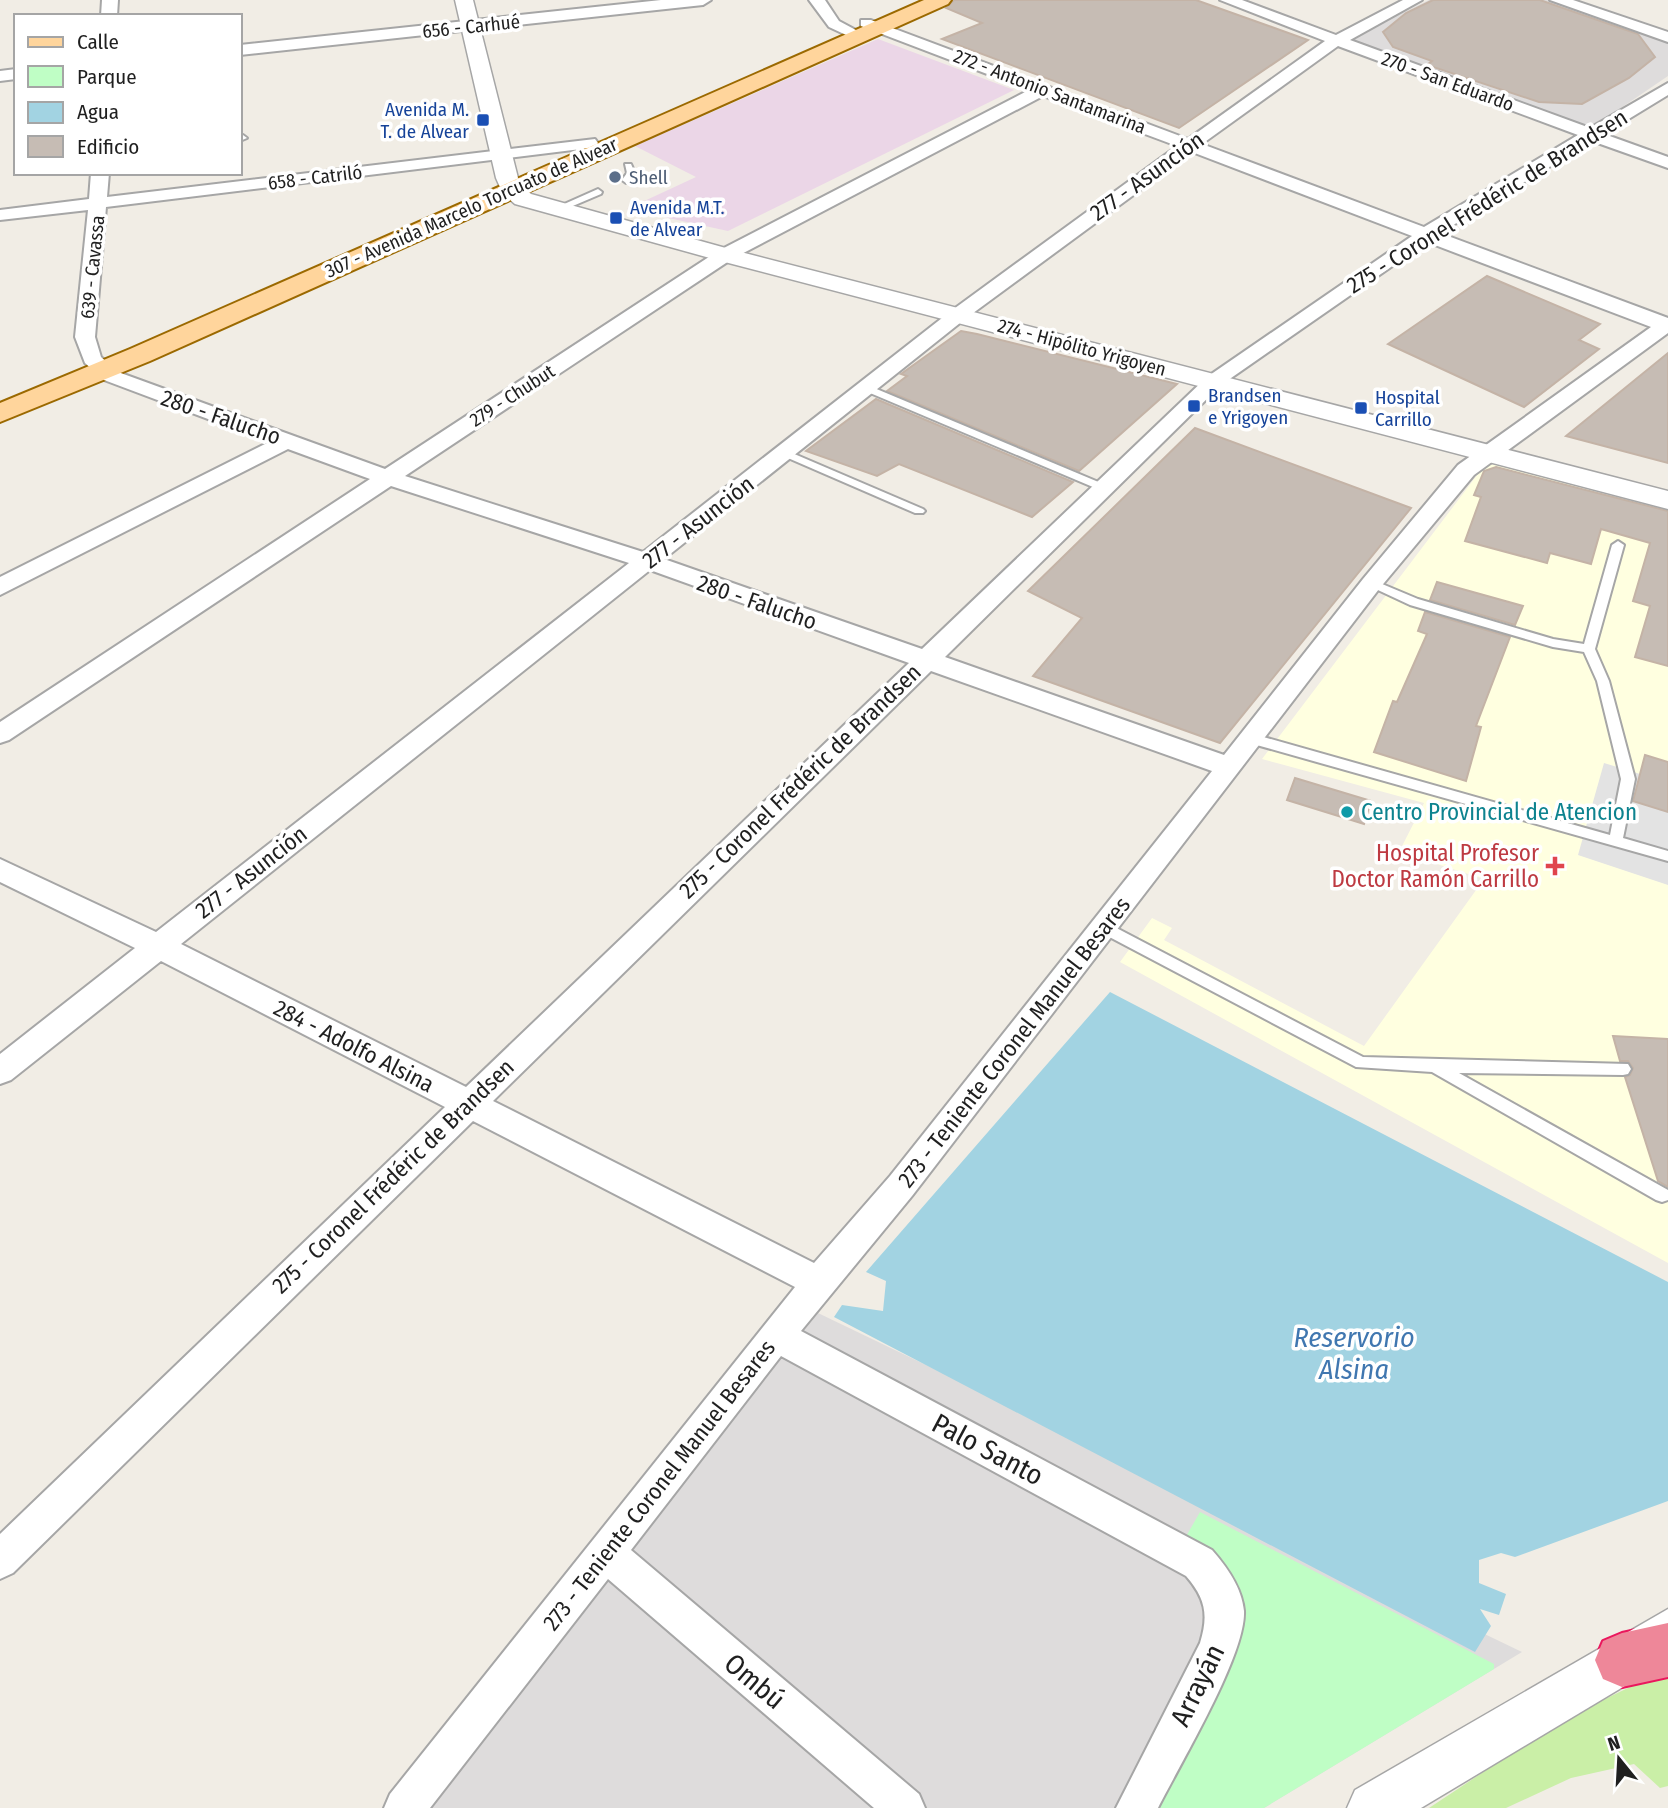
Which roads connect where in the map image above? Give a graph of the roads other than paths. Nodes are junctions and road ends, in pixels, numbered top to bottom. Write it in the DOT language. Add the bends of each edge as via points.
graph roads {
  1 [pos="464,0"];
  2 [pos="703,0"];
  3 [pos="817,0"];
  4 [pos="919,0"];
  5 [pos="941,0"];
  6 [pos="1228,0"];
  7 [pos="1414,0"];
  8 [pos="1558,0"];
  9 [pos="472,26"];
  10 [pos="863,29"];
  11 [pos="1668,37"];
  12 [pos="1337,40"];
  13 [pos="242,50"];
  14 [pos="1668,88"];
  15 [pos="1044,89"];
  16 [pos="1594,135"];
  17 [pos="1191,144"];
  18 [pos="601,150"];
  19 [pos="1668,163"];
  20 [pos="628,166"];
  21 [pos="507,173"];
  22 [pos="100,175"];
  23 [pos="626,180"];
  24 [pos="575,191"];
  25 [pos="598,191"];
  26 [pos="585,197"];
  27 [pos="98,203"];
  28 [pos="558,209"];
  29 [pos="0,215"];
  30 [pos="1426,234"];
  31 [pos="725,255"];
  32 [pos="958,315"];
  33 [pos="1667,325"];
  34 [pos="97,364"];
  35 [pos="1213,380"];
  36 [pos="867,388"];
  37 [pos="0,398"];
  38 [pos="0,413"];
  39 [pos="288,441"];
  40 [pos="785,453"];
  41 [pos="1489,453"];
  42 [pos="388,478"];
  43 [pos="1104,488"];
  44 [pos="1668,500"];
  45 [pos="919,511"];
  46 [pos="1618,545"];
  47 [pos="647,563"];
  48 [pos="1371,584"];
  49 [pos="0,587"];
  50 [pos="1589,649"];
  51 [pos="923,661"];
  52 [pos="0,734"];
  53 [pos="1254,739"];
  54 [pos="1230,767"];
  55 [pos="1616,841"];
  56 [pos="1668,856"];
  57 [pos="0,870"];
  58 [pos="1105,928"];
  59 [pos="158,946"];
  60 [pos="1434,1066"];
  61 [pos="1623,1069"];
  62 [pos="0,1071"];
  63 [pos="467,1103"];
  64 [pos="1662,1195"];
  65 [pos="819,1282"];
  66 [pos="776,1336"];
  67 [pos="606,1553"];
  68 [pos="0,1560"];
  69 [pos="1199,1563"];
  70 [pos="1668,1633"];
  71 [pos="1645,1655"];
  72 [pos="404,1808"];
  73 [pos="905,1808"];
  74 [pos="1136,1808"];
  75 [pos="1373,1808"];
  1 -- 9 [label="street"];
  2 -- 9 [label="street, 656 - Carhué"];
  3 -- 10 [label="street" via="834,24"];
  4 -- 10 [label="main road, 307 - Avenida Marcelo Torcuato de Alvear"];
  5 -- 10 [label="main road, 307 - Avenida Marcelo Torcuato de Alvear"];
  6 -- 12 [label="street, 270 - San Eduardo"];
  7 -- 12 [label="street, 277 - Asunción"];
  8 -- 11 [label="street"];
  9 -- 13 [label="street, 656 - Carhué"];
  9 -- 21 [label="street"];
  10 -- 15 [label="street, 272 - Antonio Santamarina"];
  10 -- 18 [label="main road, 307 - Avenida Marcelo Torcuato de Alvear"];
  12 -- 16 [label="street, 270 - San Eduardo"];
  12 -- 17 [label="street, 277 - Asunción"];
  14 -- 16 [label="street, 275 - Coronel Frédéric de Brandsen"];
  15 -- 17 [label="street, 272 - Antonio Santamarina"];
  15 -- 31 [label="street, 279 - Chubut"];
  16 -- 19 [label="street, 270 - San Eduardo"];
  16 -- 30 [label="street, 275 - Coronel Frédéric de Brandsen"];
  17 -- 30 [label="street, 272 - Antonio Santamarina"];
  17 -- 32 [label="street, 277 - Asunción"];
  18 -- 21 [label="main road, 307 - Avenida Marcelo Torcuato de Alvear"];
  18 -- 21 [label="main road, 307 - Avenida Marcelo Torcuato de Alvear" via="552,177"];
  20 -- 23 [label="lane" via="631,173"];
  21 -- 27 [label="street, 658 - Catriló"];
  21 -- 28 [label="street, 274 - Hipólito Yrigoyen" via="523,199"];
  21 -- 34 [label="main road, 307 - Avenida Marcelo Torcuato de Alvear"];
  22 -- 27 [label="street, 639 - Cavassa"];
  24 -- 26 [label="lane"];
  25 -- 26 [label="lane"];
  26 -- 28 [label="lane"];
  27 -- 29 [label="street, 658 - Catriló"];
  27 -- 34 [label="street, 639 - Cavassa" via="85,337"];
  28 -- 31 [label="street, 274 - Hipólito Yrigoyen"];
  30 -- 33 [label="street, 272 - Antonio Santamarina"];
  30 -- 35 [label="street, 275 - Coronel Frédéric de Brandsen"];
  31 -- 32 [label="street, 274 - Hipólito Yrigoyen"];
  31 -- 42 [label="street, 279 - Chubut"];
  32 -- 35 [label="street, 274 - Hipólito Yrigoyen"];
  32 -- 36 [label="street, 277 - Asunción"];
  33 -- 41 [label="street, 273 - Teniente Coronel Manuel Besares"];
  34 -- 37 [label="main road, 307 - Avenida Marcelo Torcuato de Alvear"];
  34 -- 38 [label="main road, 307 - Avenida Marcelo Torcuato de Alvear"];
  34 -- 39 [label="street, 280 - Falucho" via="122,382"];
  35 -- 41 [label="street, 274 - Hipólito Yrigoyen"];
  35 -- 43 [label="street, 275 - Coronel Frédéric de Brandsen"];
  36 -- 40 [label="street, 277 - Asunción"];
  36 -- 43 [label="lane"];
  39 -- 42 [label="street, 280 - Falucho"];
  39 -- 49 [label="street"];
  40 -- 45 [label="lane"];
  40 -- 47 [label="street, 277 - Asunción"];
  41 -- 44 [label="street, 274 - Hipólito Yrigoyen"];
  41 -- 48 [label="street, 273 - Teniente Coronel Manuel Besares" via="1466,470"];
  42 -- 47 [label="street, 280 - Falucho"];
  42 -- 52 [label="street, 279 - Chubut"];
  43 -- 51 [label="street, 275 - Coronel Frédéric de Brandsen"];
  46 -- 50 [label="lane"];
  47 -- 51 [label="street, 280 - Falucho"];
  47 -- 59 [label="street, 277 - Asunción"];
  48 -- 50 [label="lane" via="1414,603"];
  48 -- 53 [label="street, 273 - Teniente Coronel Manuel Besares"];
  50 -- 55 [label="lane" via="1603,681 1628,779"];
  51 -- 54 [label="street, 280 - Falucho"];
  51 -- 63 [label="street, 275 - Coronel Frédéric de Brandsen"];
  53 -- 54 [label="street, 273 - Teniente Coronel Manuel Besares"];
  53 -- 55 [label="lane"];
  54 -- 58 [label="street, 273 - Teniente Coronel Manuel Besares"];
  55 -- 56 [label="lane"];
  57 -- 59 [label="street, 284 - Adolfo Alsina"];
  58 -- 60 [label="lane" via="1361,1063"];
  58 -- 65 [label="street, 273 - Teniente Coronel Manuel Besares"];
  59 -- 62 [label="street, 277 - Asunción"];
  59 -- 63 [label="street, 284 - Adolfo Alsina"];
  60 -- 61 [label="lane"];
  60 -- 64 [label="lane"];
  63 -- 65 [label="street, 284 - Adolfo Alsina"];
  63 -- 68 [label="street, 275 - Coronel Frédéric de Brandsen"];
  65 -- 66 [label="street, 273 - Teniente Coronel Manuel Besares"];
  66 -- 67 [label="street, 273 - Teniente Coronel Manuel Besares"];
  66 -- 69 [label="street, Palo Santo"];
  67 -- 72 [label="street, 273 - Teniente Coronel Manuel Besares"];
  67 -- 73 [label="street, Ombú"];
  69 -- 74 [label="street, Arrayán" via="1224,1598 1226,1623 1218,1649"];
  70 -- 71 [label="street"];
  71 -- 75 [label="street"];
}
